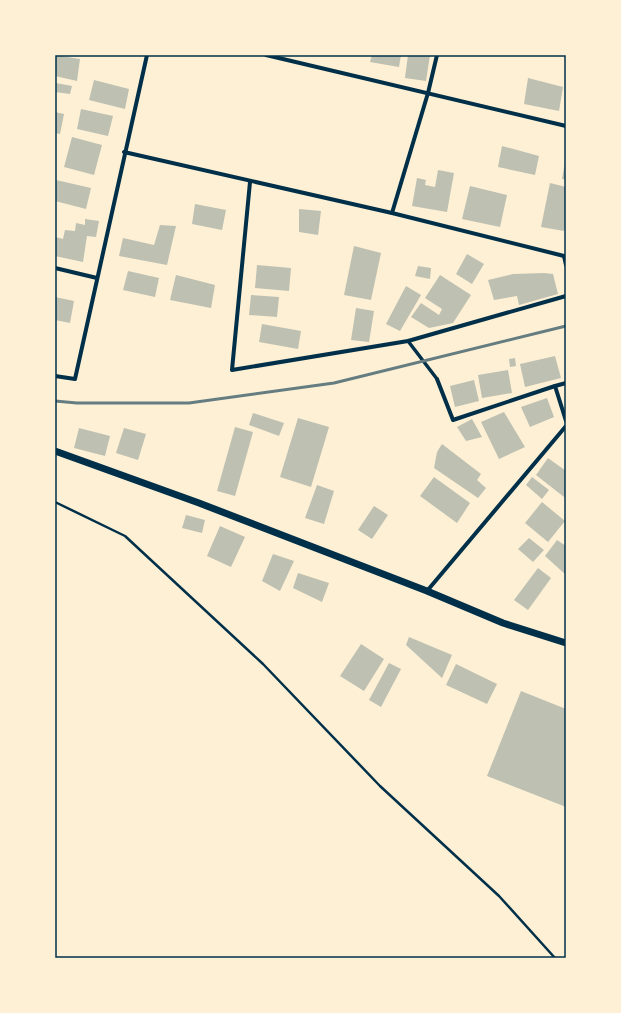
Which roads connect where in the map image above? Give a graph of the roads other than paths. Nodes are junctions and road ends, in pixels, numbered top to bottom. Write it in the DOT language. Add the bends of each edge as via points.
graph roads {
  1 [pos="147,55"];
  2 [pos="266,55"];
  3 [pos="437,55"];
  4 [pos="428,93"];
  5 [pos="566,126"];
  6 [pos="124,152"];
  7 [pos="250,182"];
  8 [pos="392,213"];
  9 [pos="566,265"];
  10 [pos="55,268"];
  11 [pos="97,278"];
  12 [pos="566,296"];
  13 [pos="408,341"];
  14 [pos="55,376"];
  15 [pos="437,379"];
  16 [pos="566,383"];
  17 [pos="555,386"];
  18 [pos="566,421"];
  19 [pos="566,426"];
  20 [pos="55,451"];
  21 [pos="427,591"];
  22 [pos="566,643"];
  1 -- 6 [label="street"];
  2 -- 4 [label="street"];
  3 -- 4 [label="street"];
  4 -- 5 [label="street"];
  4 -- 8 [label="street"];
  6 -- 7 [label="street"];
  6 -- 11 [label="street"];
  7 -- 8 [label="street"];
  7 -- 13 [label="street" via="232,370"];
  8 -- 9 [label="street" via="564,256"];
  10 -- 11 [label="street"];
  11 -- 14 [label="street" via="74,379"];
  12 -- 13 [label="street"];
  13 -- 15 [label="street"];
  15 -- 17 [label="street" via="453,420"];
  16 -- 17 [label="street"];
  17 -- 18 [label="street"];
  19 -- 21 [label="street"];
  20 -- 21 [label="street" via="199,502"];
  21 -- 22 [label="street" via="503,623"];
}
